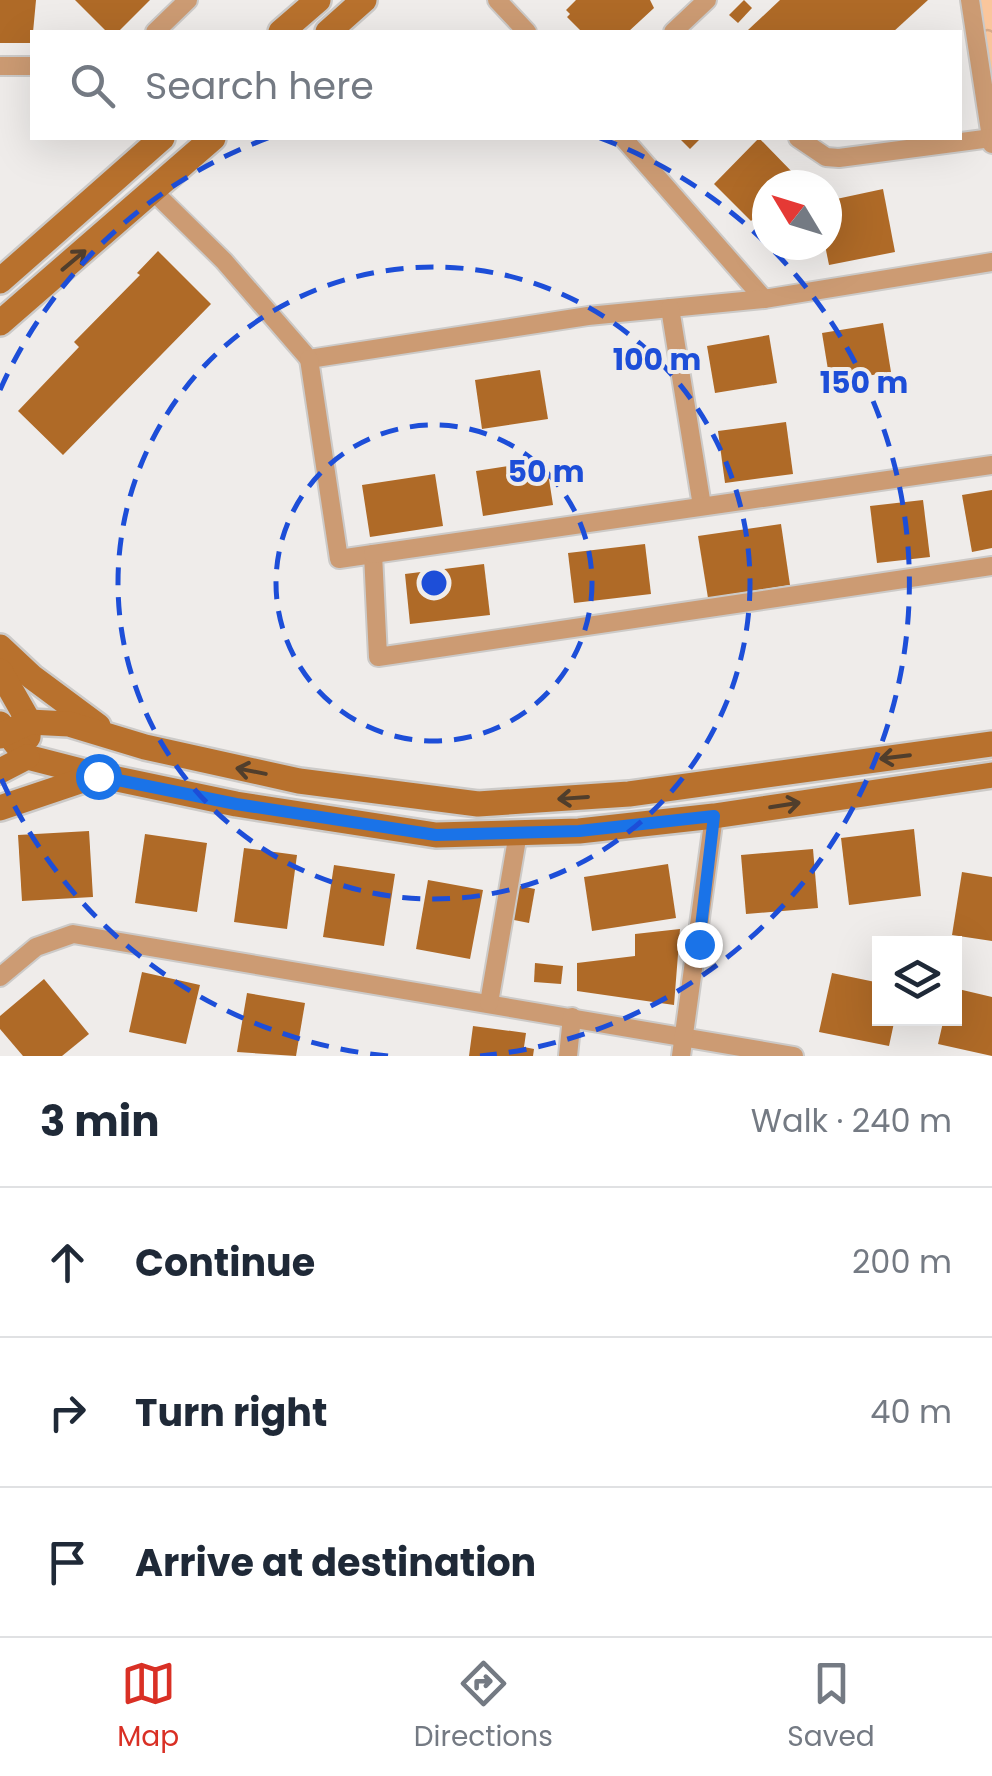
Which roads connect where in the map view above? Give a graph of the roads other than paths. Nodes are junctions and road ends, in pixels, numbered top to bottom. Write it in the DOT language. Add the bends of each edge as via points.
graph roads {
  1 [pos="188,0"];
  2 [pos="318,0"];
  3 [pos="364,0"];
  4 [pos="497,0"];
  5 [pos="707,0"];
  6 [pos="970,0"];
  7 [pos="694,26"];
  8 [pos="156,30"];
  9 [pos="283,30"];
  10 [pos="330,30"];
  11 [pos="525,30"];
  12 [pos="0,66"];
  13 [pos="30,66"];
  14 [pos="160,140"];
  15 [pos="212,140"];
  16 [pos="625,140"];
  17 [pos="801,140"];
  18 [pos="992,140"];
  19 [pos="154,192"];
  20 [pos="992,262"];
  21 [pos="0,281"];
  22 [pos="764,298"];
  23 [pos="670,308"];
  24 [pos="0,323"];
  25 [pos="308,360"];
  26 [pos="992,465"];
  27 [pos="702,506"];
  28 [pos="373,554"];
  29 [pos="992,566"];
  30 [pos="0,648"];
  31 [pos="0,671"];
  32 [pos="29,722"];
  33 [pos="2,731"];
  34 [pos="119,740"];
  35 [pos="992,744"];
  36 [pos="27,757"];
  37 [pos="0,770"];
  38 [pos="992,774"];
  39 [pos="98,776"];
  40 [pos="0,808"];
  41 [pos="714,816"];
  42 [pos="518,833"];
  43 [pos="0,977"];
  44 [pos="489,1003"];
  45 [pos="572,1018"];
  46 [pos="683,1036"];
  47 [pos="568,1056"];
  48 [pos="681,1056"];
  49 [pos="794,1056"];
  1 -- 8 [label="street"];
  2 -- 9 [label="main road"];
  3 -- 10 [label="main road"];
  4 -- 11 [label="street"];
  5 -- 7 [label="street"];
  6 -- 18 [label="street"];
  12 -- 13 [label="street"];
  14 -- 21 [label="main road"];
  15 -- 19 [label="main road"];
  16 -- 22 [label="street"];
  17 -- 18 [label="street" via="838,158"];
  24 -- 19 [label="main road, one-way"];
  19 -- 25 [label="street"];
  20 -- 22 [label="street"];
  22 -- 23 [label="street"];
  23 -- 25 [label="street"];
  23 -- 27 [label="street"];
  25 -- 28 [label="street" via="339,559"];
  26 -- 27 [label="street"];
  27 -- 28 [label="street"];
  28 -- 29 [label="street" via="378,656"];
  30 -- 34 [label="main road"];
  31 -- 32 [label="main road"];
  32 -- 33 [label="main road"];
  32 -- 34 [label="main road" via="68,724"];
  32 -- 36 [label="main road"];
  33 -- 36 [label="main road"];
  35 -- 34 [label="main road, one-way" via="629,794 478,804 299,780"];
  36 -- 37 [label="main road"];
  36 -- 39 [label="main road"];
  41 -- 38 [label="main road, one-way"];
  39 -- 40 [label="main road"];
  39 -- 42 [label="main road" via="436,835"];
  41 -- 42 [label="main road"];
  41 -- 46 [label="street"];
  42 -- 44 [label="street"];
  43 -- 44 [label="street" via="36,947 73,934"];
  44 -- 45 [label="street"];
  45 -- 46 [label="street"];
  45 -- 47 [label="street"];
  46 -- 48 [label="street"];
  46 -- 49 [label="street"];
}
